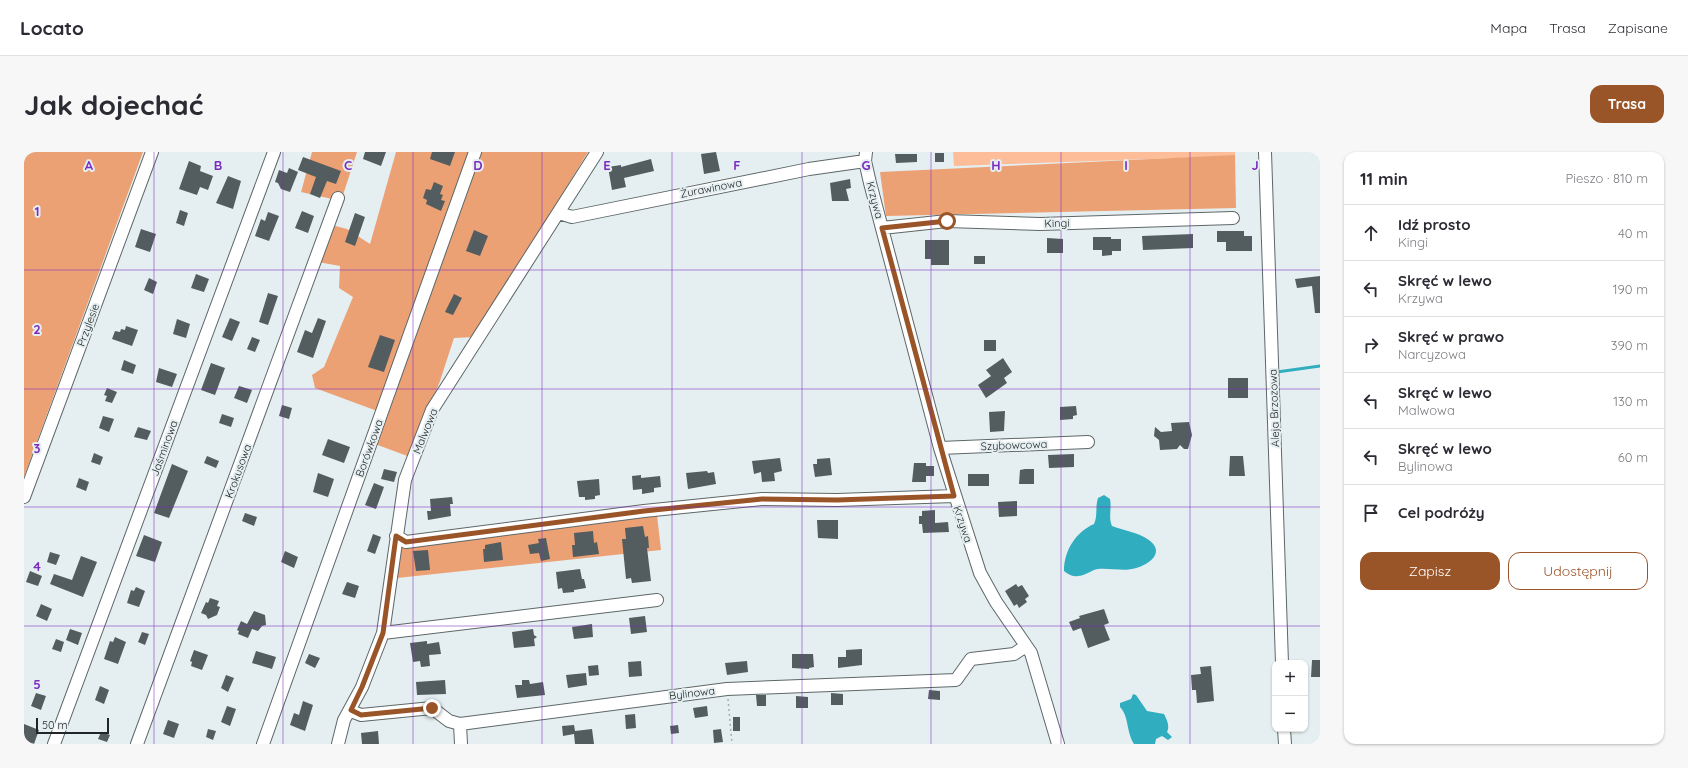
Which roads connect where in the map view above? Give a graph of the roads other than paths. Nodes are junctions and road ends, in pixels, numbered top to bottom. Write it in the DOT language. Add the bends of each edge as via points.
graph roads {
  1 [pos="152,152"];
  2 [pos="274,152"];
  3 [pos="475,152"];
  4 [pos="597,152"];
  5 [pos="1265,152"];
  6 [pos="865,157"];
  7 [pos="338,198"];
  8 [pos="559,213"];
  9 [pos="1233,218"];
  10 [pos="882,228"];
  11 [pos="1088,442"];
  12 [pos="940,448"];
  13 [pos="954,496"];
  14 [pos="24,497"];
  15 [pos="396,536"];
  16 [pos="657,600"];
  17 [pos="383,633"];
  18 [pos="1026,646"];
  19 [pos="1282,660"];
  20 [pos="351,710"];
  21 [pos="460,724"];
  22 [pos="1284,732"];
  23 [pos="54,744"];
  24 [pos="137,744"];
  25 [pos="263,744"];
  26 [pos="338,744"];
  27 [pos="461,744"];
  28 [pos="1058,744"];
  29 [pos="1284,744"];
  1 -- 14 [label="street, Przylesie"];
  2 -- 23 [label="street, Jaśminowa"];
  3 -- 25 [label="street, Borówkowa"];
  4 -- 8 [label="street, Malwowa"];
  5 -- 19 [label="street, Aleja Brzozowa"];
  6 -- 8 [label="street, Żurawinowa" via="572,217"];
  6 -- 10 [label="street, Krzywa"];
  7 -- 24 [label="street, Krokusowa"];
  8 -- 15 [label="street, Malwowa" via="432,410 405,480"];
  9 -- 10 [label="street, Kingi" via="1040,224 947,221"];
  10 -- 12 [label="street, Krzywa"];
  11 -- 12 [label="street, Szybowcowa"];
  12 -- 13 [label="street, Krzywa"];
  13 -- 15 [label="street" via="837,500 762,499 644,511 406,542"];
  13 -- 18 [label="street, Krzywa" via="980,573"];
  15 -- 17 [label="street, Malwowa"];
  16 -- 17 [label="street"];
  17 -- 20 [label="street, Malwowa"];
  18 -- 21 [label="street, Bylinowa" via="1014,654 972,659 956,680 727,689"];
  18 -- 28 [label="street, Krzywa" via="1036,665"];
  20 -- 21 [label="street" via="361,715 432,708 450,721"];
  20 -- 26 [label="street, Malwowa" via="344,720"];
  21 -- 27 [label="street"];
  22 -- 29 [label="street"];
}
